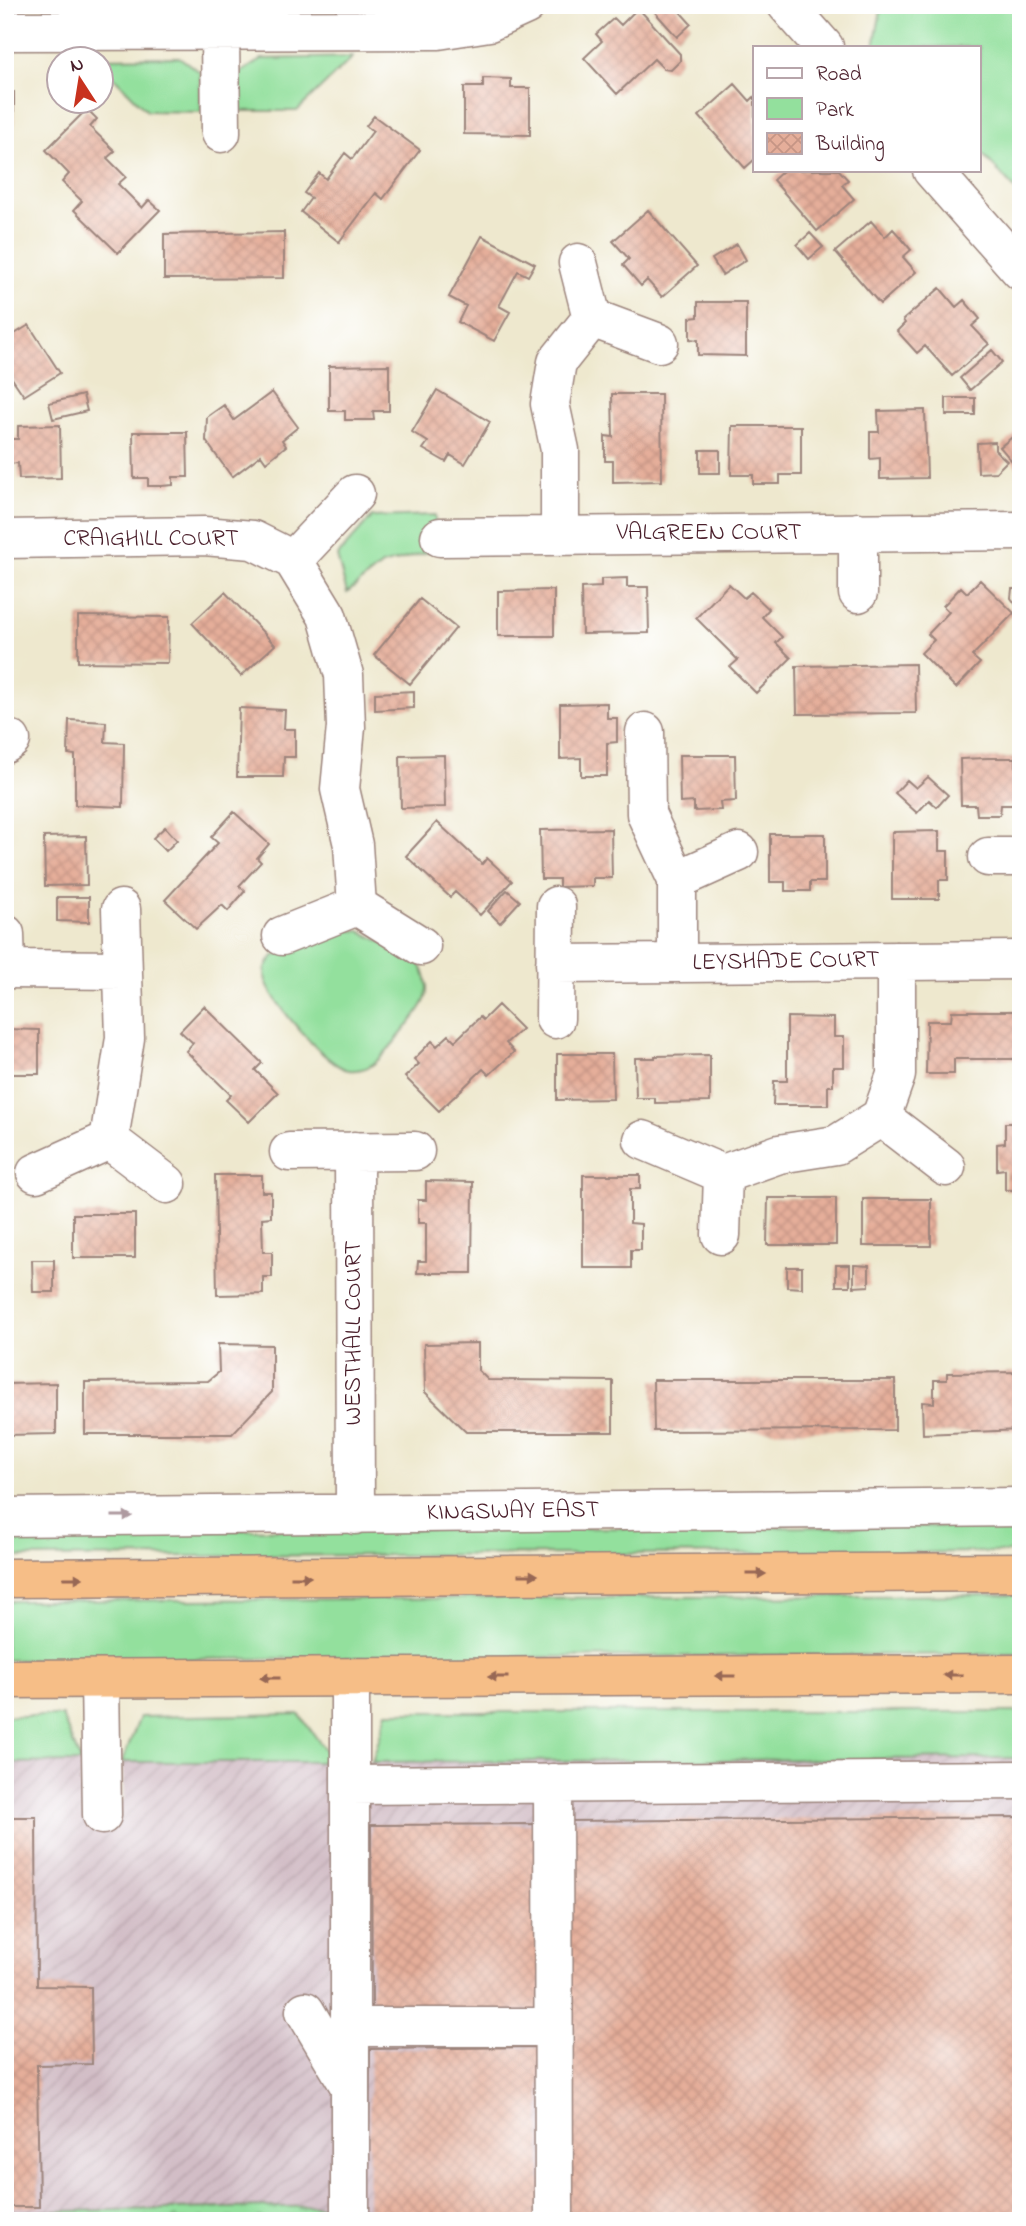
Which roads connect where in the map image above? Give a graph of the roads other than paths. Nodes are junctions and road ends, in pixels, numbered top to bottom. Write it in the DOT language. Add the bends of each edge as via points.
graph roads {
  1 [pos="526,5"];
  2 [pos="5,31"];
  3 [pos="220,31"];
  4 [pos="221,133"];
  5 [pos="934,172"];
  6 [pos="578,263"];
  7 [pos="1021,271"];
  8 [pos="592,318"];
  9 [pos="659,343"];
  10 [pos="355,494"];
  11 [pos="1021,531"];
  12 [pos="858,532"];
  13 [pos="560,534"];
  14 [pos="440,537"];
  15 [pos="5,539"];
  16 [pos="293,560"];
  17 [pos="858,593"];
  18 [pos="645,732"];
  19 [pos="739,852"];
  20 [pos="677,880"];
  21 [pos="356,906"];
  22 [pos="556,906"];
  23 [pos="121,909"];
  24 [pos="5,934"];
  25 [pos="282,936"];
  26 [pos="421,946"];
  27 [pos="1021,960"];
  28 [pos="895,961"];
  29 [pos="677,963"];
  30 [pos="555,964"];
  31 [pos="6,970"];
  32 [pos="122,970"];
  33 [pos="555,1019"];
  34 [pos="881,1116"];
  35 [pos="109,1140"];
  36 [pos="643,1140"];
  37 [pos="354,1151"];
  38 [pos="415,1151"];
  39 [pos="289,1152"];
  40 [pos="946,1167"];
  41 [pos="36,1173"];
  42 [pos="723,1174"];
  43 [pos="167,1184"];
  44 [pos="721,1235"];
  45 [pos="1021,1507"];
  46 [pos="355,1515"];
  47 [pos="5,1517"];
  48 [pos="1021,1572"];
  49 [pos="5,1578"];
  50 [pos="1021,1674"];
  51 [pos="350,1678"];
  52 [pos="5,1679"];
  53 [pos="100,1679"];
  54 [pos="1021,1780"];
  55 [pos="553,1783"];
  56 [pos="351,1785"];
  57 [pos="102,1815"];
  58 [pos="305,2011"];
  59 [pos="349,2027"];
  60 [pos="553,2027"];
  61 [pos="349,2085"];
  62 [pos="350,2221"];
  63 [pos="554,2221"];
  1 -- 3 [label="street" via="489,22 439,30"];
  2 -- 3 [label="street"];
  3 -- 4 [label="street"];
  5 -- 7 [label="street"];
  6 -- 8 [label="street"];
  8 -- 9 [label="street"];
  8 -- 13 [label="street" via="557,362 550,404 560,450"];
  10 -- 16 [label="street"];
  11 -- 12 [label="street, VALGREEN COURT"];
  12 -- 13 [label="street, VALGREEN COURT"];
  12 -- 17 [label="street"];
  13 -- 14 [label="street, VALGREEN COURT"];
  15 -- 16 [label="street, CRAIGHILL COURT" via="204,536 253,540"];
  16 -- 21 [label="street" via="327,616 344,676 346,727 340,789 353,845"];
  18 -- 20 [label="street, LEYSHADE COURT" via="646,814"];
  19 -- 20 [label="street"];
  20 -- 29 [label="street, LEYSHADE COURT"];
  21 -- 25 [label="street"];
  21 -- 26 [label="street"];
  22 -- 30 [label="street"];
  23 -- 32 [label="street"];
  24 -- 31 [label="street"];
  27 -- 28 [label="street, LEYSHADE COURT"];
  28 -- 29 [label="street, LEYSHADE COURT"];
  28 -- 34 [label="street, LEYSHADE COURT" via="896,1075"];
  29 -- 30 [label="street, LEYSHADE COURT"];
  30 -- 33 [label="street"];
  31 -- 32 [label="street"];
  32 -- 35 [label="street" via="125,1038"];
  34 -- 40 [label="street"];
  34 -- 42 [label="street" via="836,1145 779,1154"];
  35 -- 41 [label="street"];
  35 -- 43 [label="street"];
  36 -- 42 [label="street"];
  37 -- 38 [label="street"];
  37 -- 39 [label="street"];
  37 -- 46 [label="street, WESTHALL COURT"];
  42 -- 44 [label="street"];
  45 -- 46 [label="street, KINGSWAY EAST"];
  47 -- 46 [label="street, KINGSWAY EAST, one-way"];
  49 -- 48 [label="highway, one-way"];
  50 -- 51 [label="highway, one-way"];
  51 -- 53 [label="highway, one-way"];
  51 -- 56 [label="street"];
  52 -- 53 [label="highway"];
  53 -- 57 [label="street"];
  54 -- 55 [label="street"];
  55 -- 56 [label="street"];
  55 -- 60 [label="street"];
  56 -- 59 [label="street"];
  58 -- 61 [label="street"];
  59 -- 60 [label="street"];
  59 -- 61 [label="street"];
  60 -- 63 [label="street"];
  61 -- 62 [label="street"];
}
